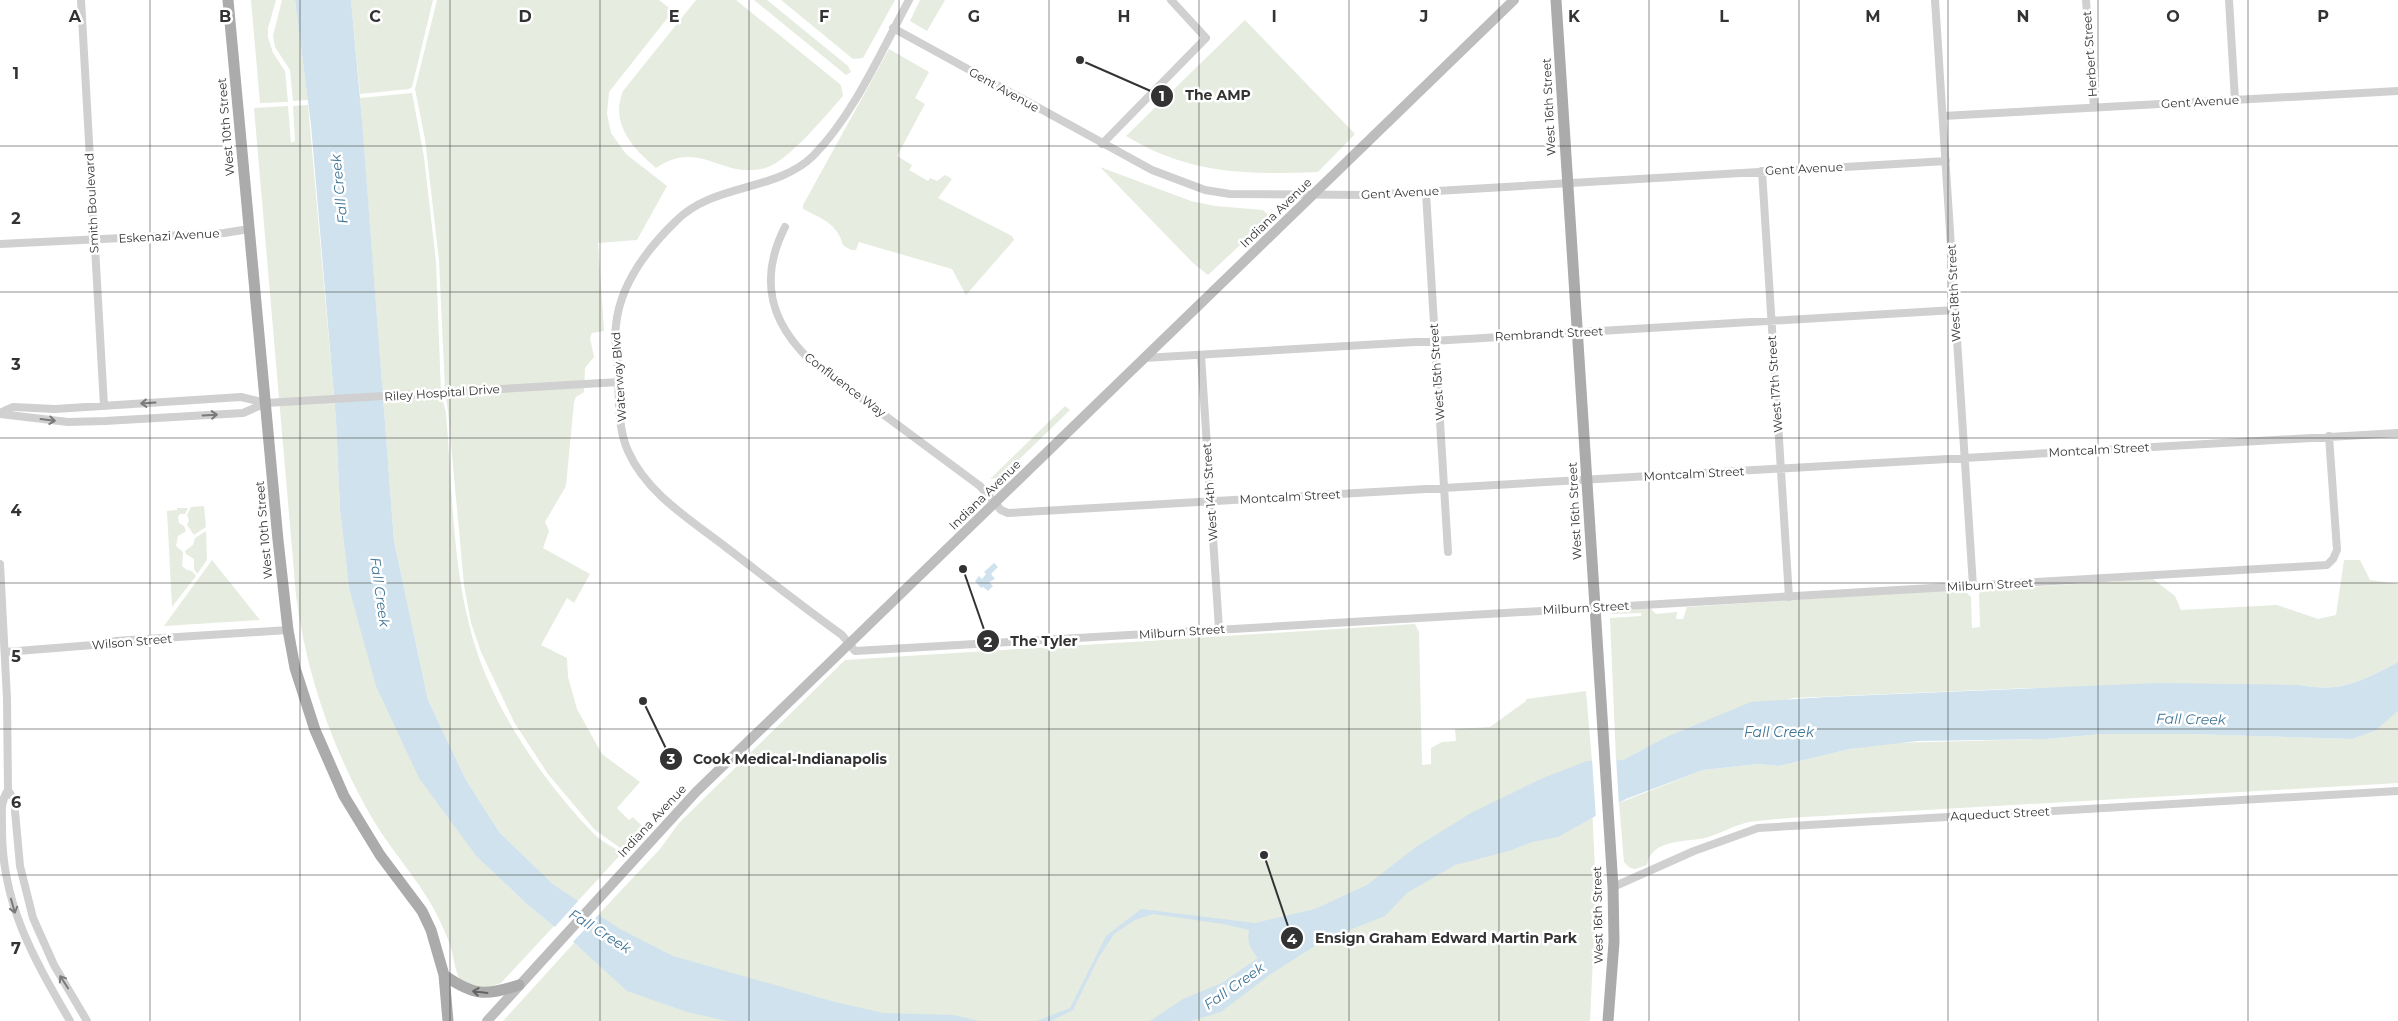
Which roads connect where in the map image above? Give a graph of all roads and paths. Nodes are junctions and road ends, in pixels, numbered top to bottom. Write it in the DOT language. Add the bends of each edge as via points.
graph roads {
  1 [pos="81,0"];
  2 [pos="228,0"];
  3 [pos="909,0"];
  4 [pos="1171,0"];
  5 [pos="1514,0"];
  6 [pos="1556,0"];
  7 [pos="1935,0"];
  8 [pos="2086,0"];
  9 [pos="2229,0"];
  10 [pos="894,28"];
  11 [pos="2398,91"];
  12 [pos="2235,100"];
  13 [pos="2094,108"];
  14 [pos="1943,116"];
  15 [pos="1102,144"];
  16 [pos="1946,161"];
  17 [pos="1762,171"];
  18 [pos="1567,182"];
  19 [pos="1426,192"];
  20 [pos="1313,195"];
  21 [pos="784,227"];
  22 [pos="249,229"];
  23 [pos="94,240"];
  24 [pos="0,244"];
  25 [pos="1955,310"];
  26 [pos="1771,321"];
  27 [pos="1577,332"];
  28 [pos="1435,341"];
  29 [pos="1201,355"];
  30 [pos="1144,358"];
  31 [pos="618,382"];
  32 [pos="266,404"];
  33 [pos="104,406"];
  34 [pos="0,414"];
  35 [pos="2398,433"];
  36 [pos="2329,436"];
  37 [pos="1964,458"];
  38 [pos="1781,469"];
  39 [pos="1588,480"];
  40 [pos="1444,488"];
  41 [pos="1210,502"];
  42 [pos="994,503"];
  43 [pos="1448,552"];
  44 [pos="0,564"];
  45 [pos="1973,586"];
  46 [pos="1789,597"];
  47 [pos="1594,608"];
  48 [pos="1219,629"];
  49 [pos="288,630"];
  50 [pos="850,643"];
  51 [pos="5,652"];
  52 [pos="4,733"];
  53 [pos="8,790"];
  54 [pos="2398,791"];
  55 [pos="1613,887"];
  56 [pos="444,975"];
  57 [pos="519,985"];
  58 [pos="70,1021"];
  59 [pos="87,1021"];
  60 [pos="448,1021"];
  61 [pos="487,1021"];
  62 [pos="1608,1021"];
  1 -- 23 [label="street, Smith Boulevard"];
  2 -- 22 [label="main road, West 10th Street"];
  3 -- 10 [label="street, Waterway Blvd"];
  4 -- 15 [label="street" via="1206,38"];
  5 -- 20 [label="main road, Indiana Avenue"];
  6 -- 18 [label="main road, West 16th Street"];
  7 -- 14 [label="street, West 18th Street"];
  8 -- 13 [label="street, Herbert Street"];
  9 -- 12 [label="street"];
  10 -- 15 [label="street, Gent Avenue"];
  10 -- 31 [label="street, Waterway Blvd" via="840,124 812,157 783,177 751,184 708,200 678,219 650,250 630,278 616,324"];
  11 -- 12 [label="street, Gent Avenue"];
  12 -- 13 [label="street, Gent Avenue"];
  13 -- 14 [label="street, Gent Avenue"];
  14 -- 16 [label="street, West 18th Street"];
  15 -- 20 [label="street, Gent Avenue" via="1152,170 1206,190 1230,194"];
  16 -- 17 [label="street, Gent Avenue"];
  16 -- 25 [label="street, West 18th Street"];
  17 -- 18 [label="street, Gent Avenue"];
  17 -- 26 [label="street, West 17th Street"];
  18 -- 19 [label="street, Gent Avenue"];
  18 -- 27 [label="main road, West 16th Street"];
  19 -- 20 [label="street, Gent Avenue"];
  19 -- 28 [label="street, West 15th Street"];
  20 -- 30 [label="main road, Indiana Avenue"];
  21 -- 42 [label="street, Confluence Way" via="772,260 771,294 781,325 790,339 810,360 980,486"];
  22 -- 23 [label="street, Eskenazi Avenue"];
  22 -- 32 [label="main road, West 10th Street"];
  23 -- 24 [label="street, Eskenazi Avenue"];
  23 -- 33 [label="street, Smith Boulevard"];
  25 -- 26 [label="street, Rembrandt Street"];
  25 -- 37 [label="street, West 18th Street"];
  26 -- 27 [label="street, Rembrandt Street"];
  26 -- 38 [label="street, West 17th Street"];
  27 -- 28 [label="street, Rembrandt Street"];
  27 -- 39 [label="main road, West 16th Street"];
  28 -- 29 [label="street, Rembrandt Street"];
  28 -- 40 [label="street, West 15th Street"];
  29 -- 30 [label="street, Rembrandt Street"];
  29 -- 41 [label="street, West 14th Street"];
  30 -- 42 [label="main road, Indiana Avenue"];
  31 -- 32 [label="street, Riley Hospital Drive"];
  31 -- 50 [label="street, Waterway Blvd" via="627,450 648,482 675,509"];
  32 -- 33 [label="street, Riley Hospital Drive, one-way" via="242,398"];
  34 -- 32 [label="street, Riley Hospital Drive, one-way" via="68,422 243,413"];
  32 -- 49 [label="main road, West 10th Street"];
  33 -- 34 [label="street, Riley Hospital Drive" via="13,407"];
  35 -- 36 [label="street, Montcalm Street"];
  36 -- 37 [label="street, Montcalm Street"];
  36 -- 45 [label="street, Milburn Street" via="2337,550 2334,560 2327,565"];
  37 -- 38 [label="street, Montcalm Street"];
  37 -- 45 [label="street, West 18th Street"];
  38 -- 39 [label="street, Montcalm Street"];
  38 -- 46 [label="street, West 17th Street"];
  39 -- 40 [label="street, Montcalm Street"];
  39 -- 47 [label="main road, West 16th Street"];
  40 -- 41 [label="street, Montcalm Street"];
  40 -- 43 [label="street, West 15th Street"];
  41 -- 42 [label="street, Montcalm Street" via="1008,513"];
  41 -- 48 [label="street, West 14th Street"];
  42 -- 50 [label="main road, Indiana Avenue"];
  44 -- 51 [label="street"];
  45 -- 46 [label="street, Milburn Street"];
  46 -- 47 [label="street, Milburn Street"];
  47 -- 48 [label="street, Milburn Street"];
  47 -- 55 [label="main road, West 16th Street"];
  48 -- 50 [label="street, Milburn Street" via="855,651"];
  49 -- 51 [label="street, Wilson Street"];
  49 -- 56 [label="main road, West 10th Street" via="295,668 329,765 370,840 425,917"];
  50 -- 57 [label="main road, Indiana Avenue" via="696,792"];
  51 -- 52 [label="street"];
  52 -- 53 [label="street"];
  53 -- 58 [label="street, one-way" via="1,801 1,838 11,900 35,962"];
  59 -- 53 [label="street, one-way" via="54,965 34,918 20,866 14,800"];
  54 -- 55 [label="street, Aqueduct Street" via="1758,828 1694,850"];
  55 -- 62 [label="main road, West 16th Street" via="1614,942"];
  57 -- 56 [label="main road, one-way" via="492,993 479,993 467,990"];
  56 -- 60 [label="main road, West 10th Street"];
  57 -- 61 [label="main road, Indiana Avenue"];
}
